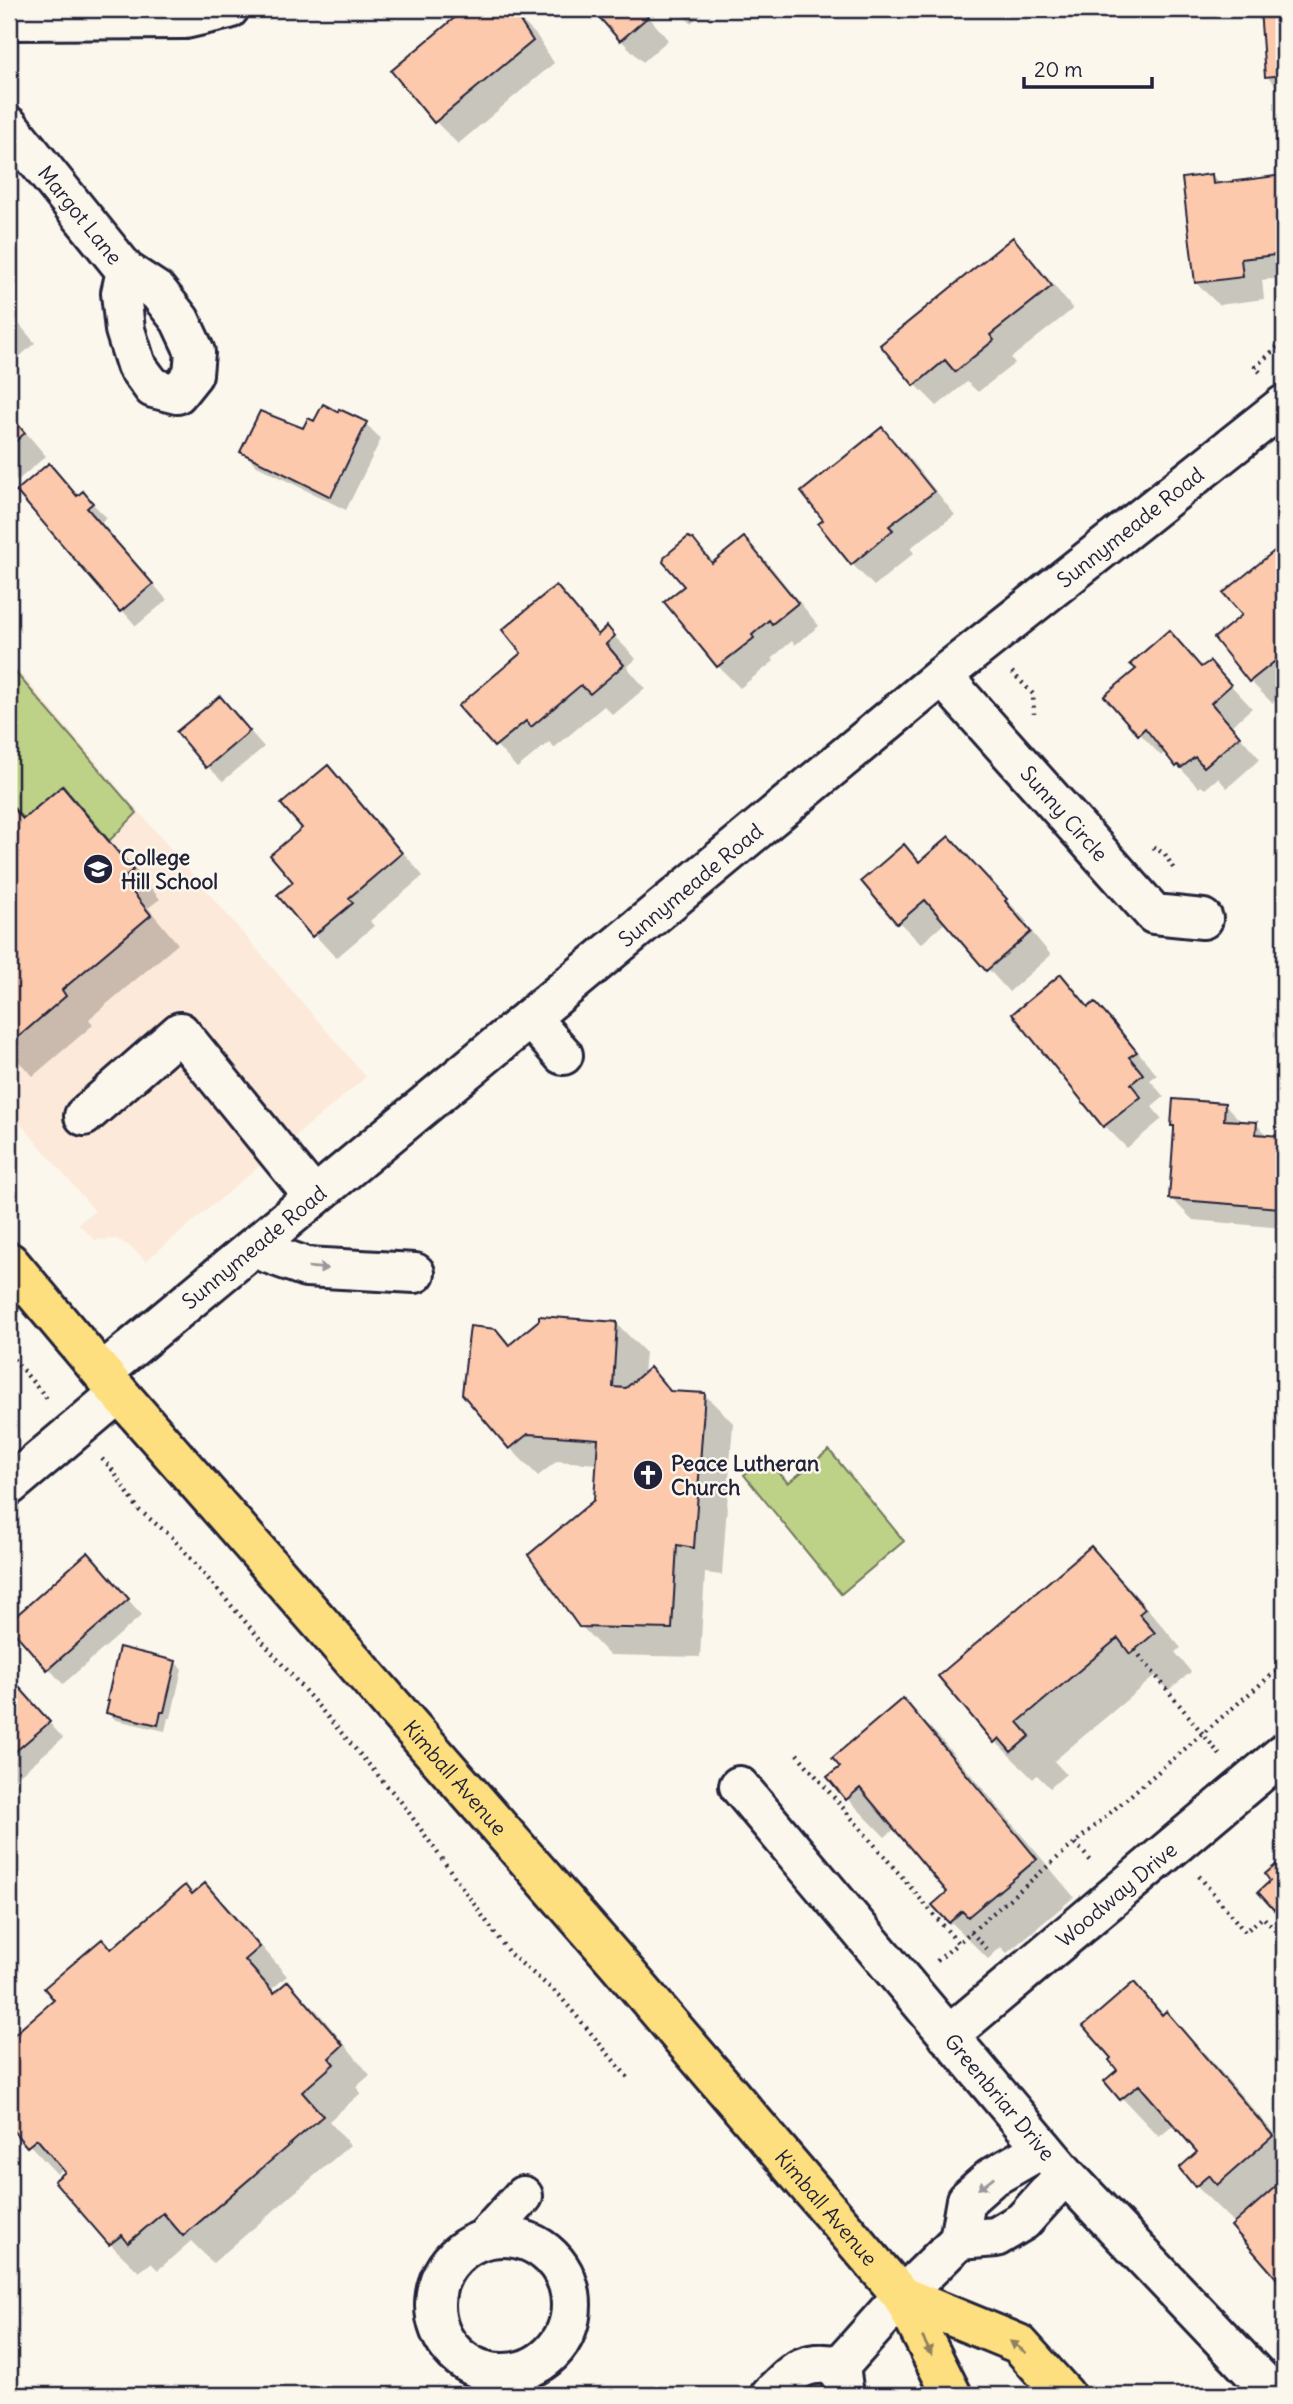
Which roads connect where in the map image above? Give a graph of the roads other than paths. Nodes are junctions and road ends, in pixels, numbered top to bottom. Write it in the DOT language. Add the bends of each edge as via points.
graph roads {
  1 [pos="229,9"];
  2 [pos="9,20"];
  3 [pos="9,126"];
  4 [pos="126,271"];
  5 [pos="1284,405"];
  6 [pos="942,676"];
  7 [pos="1203,919"];
  8 [pos="530,1018"];
  9 [pos="563,1055"];
  10 [pos="84,1116"];
  11 [pos="314,1197"];
  12 [pos="253,1248"];
  13 [pos="9,1262"];
  14 [pos="415,1273"];
  15 [pos="111,1383"];
  16 [pos="9,1486"];
  17 [pos="1284,1753"];
  18 [pos="740,1786"];
  19 [pos="948,2036"];
  20 [pos="1054,2161"];
  21 [pos="523,2196"];
  22 [pos="485,2238"];
  23 [pos="959,2240"];
  24 [pos="902,2296"];
  25 [pos="463,2360"];
  26 [pos="842,2380"];
  27 [pos="486,2395"];
  28 [pos="770,2395"];
  29 [pos="952,2395"];
  30 [pos="1065,2395"];
  31 [pos="1275,2395"];
  1 -- 2 [label="street" via="185,19"];
  3 -- 4 [label="street, Margot Lane"];
  5 -- 6 [label="street, Sunnymeade Road"];
  6 -- 7 [label="street, Sunny Circle" via="1154,914"];
  6 -- 8 [label="street, Sunnymeade Road"];
  8 -- 9 [label="street"];
  8 -- 11 [label="street, Sunnymeade Road"];
  10 -- 11 [label="street" via="180,1032"];
  11 -- 12 [label="street, Sunnymeade Road"];
  12 -- 14 [label="street, one-way" via="306,1267"];
  12 -- 15 [label="street, Sunnymeade Road"];
  13 -- 15 [label="main road, Kimball Avenue"];
  15 -- 16 [label="street, Sunnymeade Road" via="74,1430"];
  15 -- 24 [label="main road, Kimball Avenue"];
  17 -- 19 [label="street, Woodway Drive"];
  18 -- 19 [label="street, Greenbriar Drive"];
  19 -- 20 [label="street, Greenbriar Drive"];
  20 -- 23 [label="street" via="1023,2221 996,2237"];
  20 -- 23 [label="street, one-way" via="991,2178 966,2200"];
  20 -- 31 [label="street, Greenbriar Drive"];
  21 -- 22 [label="street"];
  22 -- 25 [label="street" via="463,2249 445,2267 437,2287 438,2325"];
  22 -- 25 [label="street" via="507,2236 528,2241 551,2256 565,2277 571,2316 555,2350 522,2371 484,2370"];
  23 -- 24 [label="street"];
  24 -- 26 [label="street"];
  24 -- 29 [label="main road, Kimball Avenue, one-way"];
  30 -- 24 [label="main road, Kimball Avenue, one-way" via="1019,2344"];
  25 -- 27 [label="street"];
  26 -- 28 [label="street" via="823,2362 787,2378"];
}
